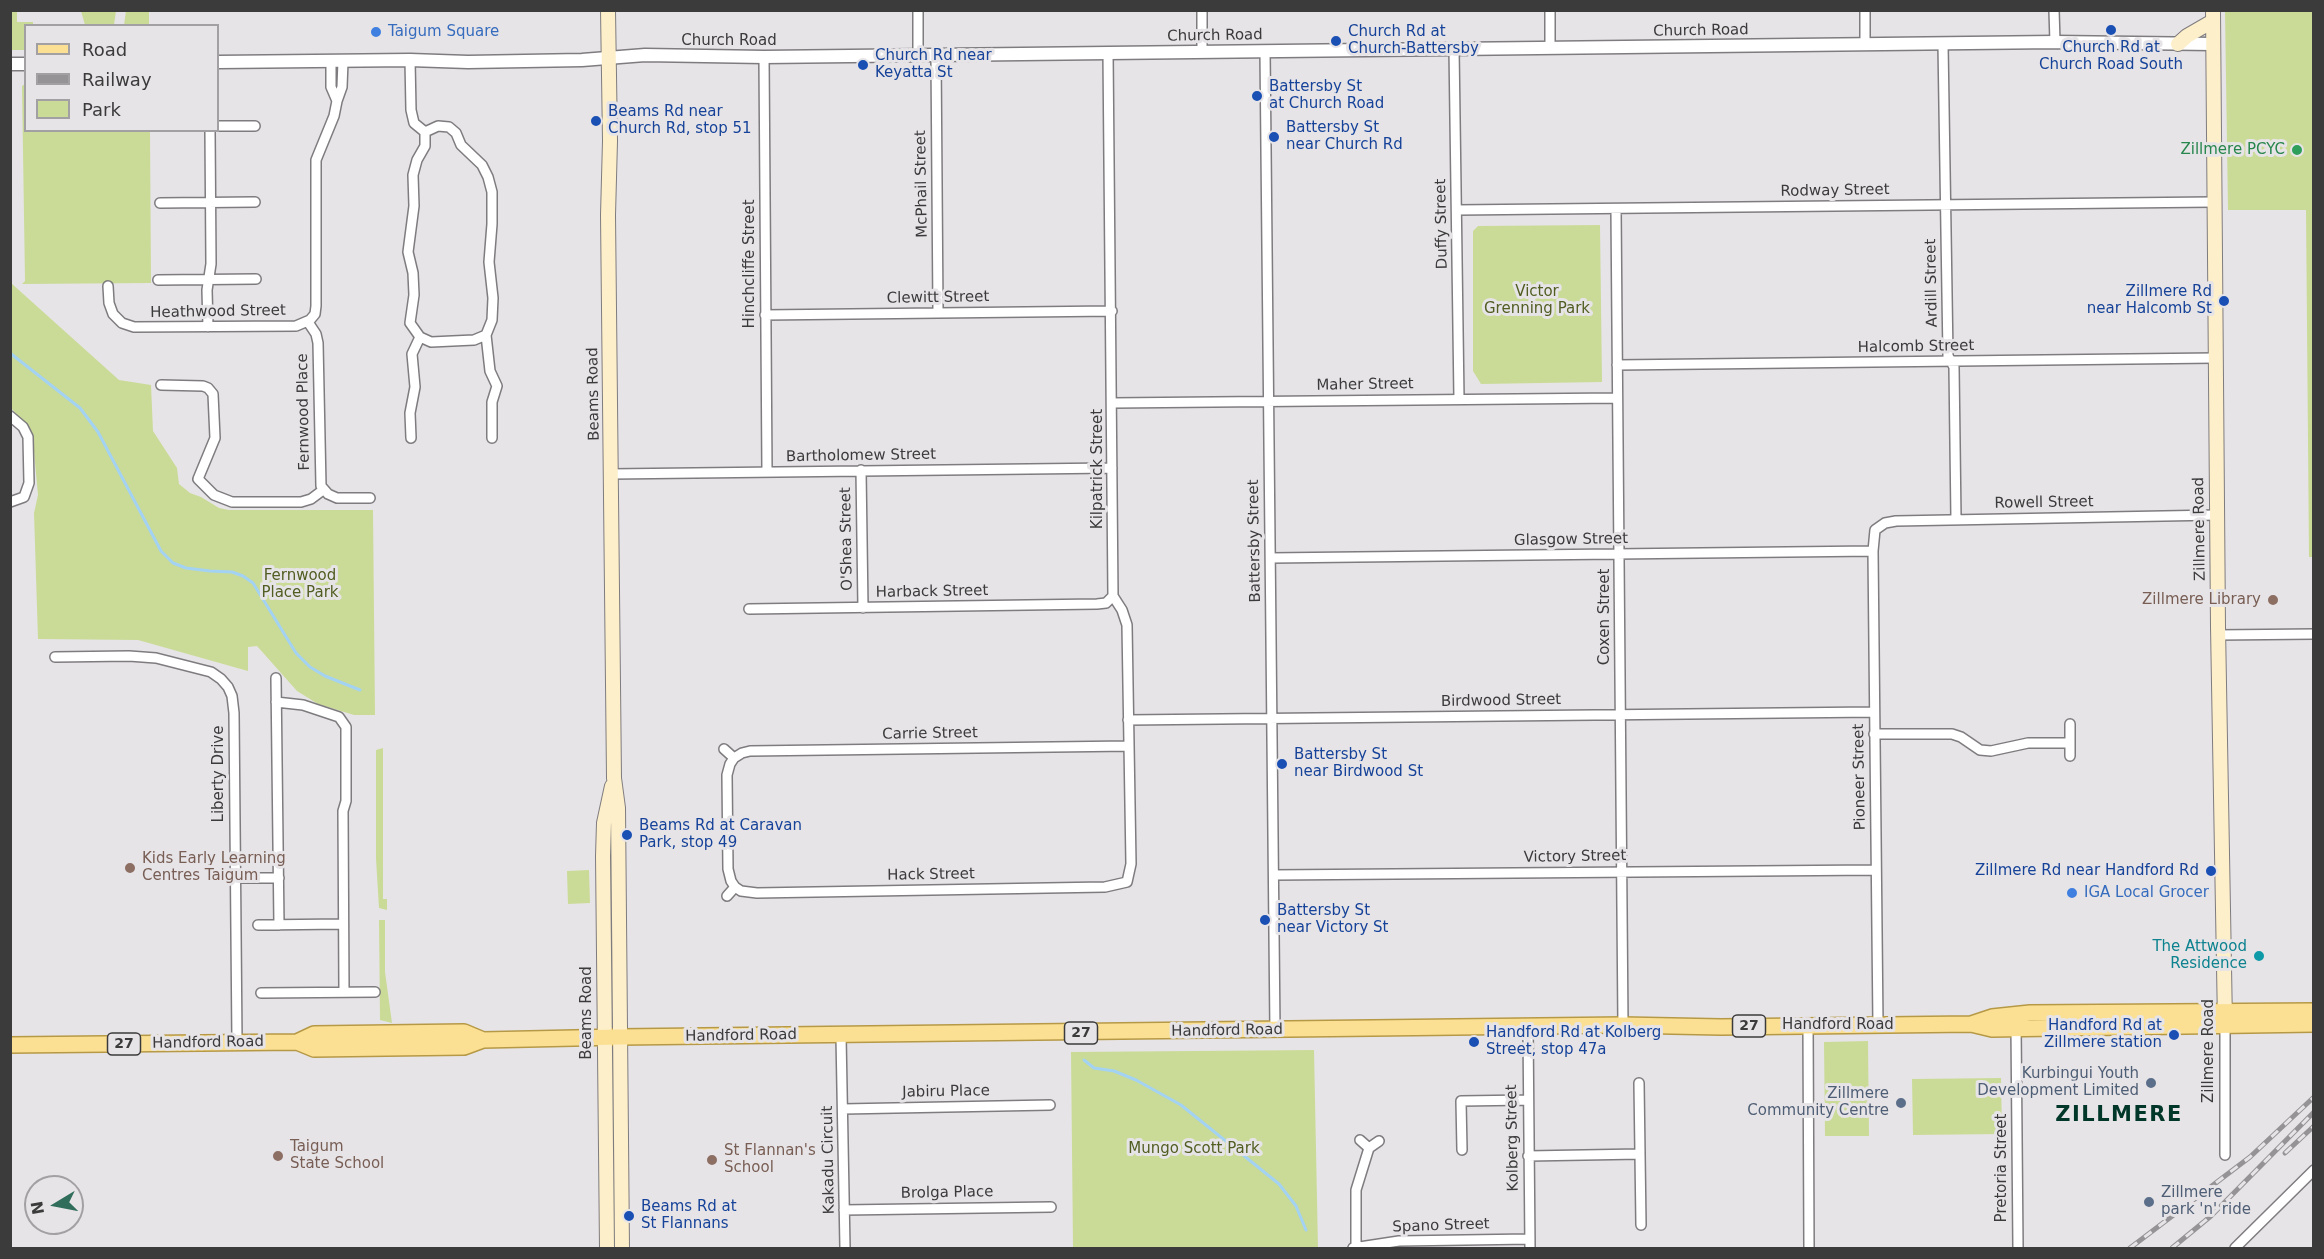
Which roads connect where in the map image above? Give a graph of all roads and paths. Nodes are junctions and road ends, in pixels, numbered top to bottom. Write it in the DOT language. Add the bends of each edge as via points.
graph roads {
  1 [pos="608,10"];
  2 [pos="918,10"];
  3 [pos="1202,10"];
  4 [pos="1550,10"];
  5 [pos="1864,10"];
  6 [pos="2054,10"];
  7 [pos="2213,16"];
  8 [pos="2055,42"];
  9 [pos="1865,44"];
  10 [pos="1943,44"];
  11 [pos="2178,44"];
  12 [pos="2213,44"];
  13 [pos="1550,47"];
  14 [pos="1454,48"];
  15 [pos="1202,51"];
  16 [pos="1265,51"];
  17 [pos="1108,52"];
  18 [pos="918,55"];
  19 [pos="936,55"];
  20 [pos="764,57"];
  21 [pos="609,58"];
  22 [pos="410,60"];
  23 [pos="337,61"];
  24 [pos="219,63"];
  25 [pos="219,126"];
  26 [pos="255,126"];
  27 [pos="210,132"];
  28 [pos="425,132"];
  29 [pos="255,202"];
  30 [pos="2213,202"];
  31 [pos="160,203"];
  32 [pos="210,203"];
  33 [pos="1946,205"];
  34 [pos="1616,209"];
  35 [pos="1457,210"];
  36 [pos="256,279"];
  37 [pos="158,280"];
  38 [pos="209,280"];
  39 [pos="108,286"];
  40 [pos="1112,311"];
  41 [pos="938,313"];
  42 [pos="765,315"];
  43 [pos="308,322"];
  44 [pos="208,327"];
  45 [pos="486,335"];
  46 [pos="420,338"];
  47 [pos="2215,358"];
  48 [pos="1951,362"];
  49 [pos="1617,365"];
  50 [pos="161,385"];
  51 [pos="1617,398"];
  52 [pos="1459,399"];
  53 [pos="1268,401"];
  54 [pos="1113,403"];
  55 [pos="10,416"];
  56 [pos="411,438"];
  57 [pos="492,438"];
  58 [pos="1112,468"];
  59 [pos="861,470"];
  60 [pos="767,471"];
  61 [pos="611,474"];
  62 [pos="323,490"];
  63 [pos="370,498"];
  64 [pos="10,502"];
  65 [pos="2217,515"];
  66 [pos="1956,519"];
  67 [pos="1875,530"];
  68 [pos="1872,550"];
  69 [pos="1619,554"];
  70 [pos="1270,558"];
  71 [pos="1113,596"];
  72 [pos="863,608"];
  73 [pos="749,609"];
  74 [pos="2313,634"];
  75 [pos="2218,635"];
  76 [pos="55,657"];
  77 [pos="276,678"];
  78 [pos="276,702"];
  79 [pos="1874,712"];
  80 [pos="1621,715"];
  81 [pos="1272,719"];
  82 [pos="1128,720"];
  83 [pos="2070,724"];
  84 [pos="1875,734"];
  85 [pos="2070,743"];
  86 [pos="1129,746"];
  87 [pos="724,749"];
  88 [pos="2070,756"];
  89 [pos="734,758"];
  90 [pos="614,778"];
  91 [pos="1876,870"];
  92 [pos="1622,872"];
  93 [pos="1274,875"];
  94 [pos="235,878"];
  95 [pos="279,878"];
  96 [pos="1127,882"];
  97 [pos="735,887"];
  98 [pos="727,896"];
  99 [pos="343,924"];
  100 [pos="258,925"];
  101 [pos="279,925"];
  102 [pos="345,992"];
  103 [pos="375,992"];
  104 [pos="261,993"];
  105 [pos="2313,1011"];
  106 [pos="2225,1018"];
  107 [pos="2016,1021"];
  108 [pos="2313,1024"];
  109 [pos="1623,1025"];
  110 [pos="1808,1025"];
  111 [pos="1878,1025"];
  112 [pos="1528,1027"];
  113 [pos="1275,1030"];
  114 [pos="840,1036"];
  115 [pos="620,1037"];
  116 [pos="604,1038"];
  117 [pos="237,1042"];
  118 [pos="10,1045"];
  119 [pos="1639,1083"];
  120 [pos="1528,1100"];
  121 [pos="1050,1106"];
  122 [pos="843,1109"];
  123 [pos="1360,1140"];
  124 [pos="1379,1141"];
  125 [pos="1369,1148"];
  126 [pos="1462,1150"];
  127 [pos="1640,1154"];
  128 [pos="2225,1155"];
  129 [pos="1528,1156"];
  130 [pos="2313,1170"];
  131 [pos="1051,1207"];
  132 [pos="844,1210"];
  133 [pos="1641,1225"];
  134 [pos="1530,1244"];
  135 [pos="607,1248"];
  136 [pos="622,1248"];
  137 [pos="845,1248"];
  138 [pos="1354,1248"];
  139 [pos="1809,1248"];
  140 [pos="2018,1248"];
  141 [pos="2235,1248"];
  1 -- 21 [label="main road, Beams Road"];
  2 -- 18 [label="street"];
  3 -- 15 [label="street"];
  4 -- 13 [label="street"];
  5 -- 9 [label="street"];
  6 -- 8 [label="street"];
  7 -- 11 [label="main road"];
  7 -- 12 [label="main road, Zillmere Road"];
  8 -- 10 [label="street, Church Road"];
  8 -- 11 [label="street, Church Road"];
  9 -- 10 [label="street, Church Road"];
  9 -- 13 [label="street, Church Road"];
  10 -- 33 [label="street, Ardill Street"];
  11 -- 12 [label="street, Church Road"];
  12 -- 30 [label="main road, Zillmere Road"];
  13 -- 14 [label="street, Church Road"];
  14 -- 16 [label="street, Church Road"];
  14 -- 35 [label="street, Duffy Street"];
  15 -- 16 [label="street, Church Road"];
  15 -- 17 [label="street, Church Road"];
  16 -- 53 [label="street, Battersby Street"];
  17 -- 19 [label="street, Church Road"];
  17 -- 40 [label="street, Kilpatrick Street"];
  18 -- 19 [label="street, Church Road"];
  18 -- 20 [label="street, Church Road"];
  19 -- 41 [label="street, McPhail Street"];
  20 -- 21 [label="street, Church Road"];
  20 -- 42 [label="street, Hinchcliffe Street"];
  21 -- 22 [label="street, Church Road"];
  21 -- 61 [label="main road, Beams Road"];
  22 -- 23 [label="street, Church Road"];
  22 -- 28 [label="street" via="411,110 414,123"];
  23 -- 24 [label="street, Church Road"];
  23 -- 43 [label="street, Heathwood Street" via="331,87 337,101 334,116 316,160 316,306"];
  25 -- 26 [label="street"];
  27 -- 32 [label="street"];
  28 -- 45 [label="street" via="438,126 449,127 488,177 492,192 489,262 493,298 492,320"];
  28 -- 46 [label="street" via="425,146 413,175 414,206 408,252 414,284 410,323"];
  29 -- 32 [label="street"];
  30 -- 33 [label="street, Rodway Street"];
  30 -- 47 [label="main road, Zillmere Road"];
  31 -- 32 [label="street"];
  32 -- 38 [label="street"];
  33 -- 34 [label="street, Rodway Street"];
  33 -- 48 [label="street, Ardill Street"];
  34 -- 35 [label="street, Rodway Street"];
  34 -- 49 [label="street, Coxen Street"];
  35 -- 52 [label="street, Duffy Street"];
  36 -- 38 [label="street"];
  37 -- 38 [label="street"];
  38 -- 44 [label="street"];
  39 -- 44 [label="street, Heathwood Street" via="110,309 129,326"];
  40 -- 41 [label="street, Clewitt Street"];
  40 -- 54 [label="street, Kilpatrick Street"];
  41 -- 42 [label="street, Clewitt Street"];
  42 -- 60 [label="street, Hinchcliffe Street"];
  43 -- 44 [label="street, Heathwood Street" via="296,326"];
  43 -- 62 [label="street, Fernwood Place" via="318,343"];
  45 -- 46 [label="street" via="474,340 431,342"];
  45 -- 57 [label="street" via="490,371 497,386 492,402"];
  46 -- 56 [label="street" via="412,354 415,387"];
  47 -- 48 [label="street, Halcomb Street"];
  47 -- 65 [label="main road, Zillmere Road"];
  48 -- 49 [label="street, Halcomb Street"];
  48 -- 66 [label="street, Ardill Street"];
  49 -- 51 [label="street, Coxen Street"];
  50 -- 62 [label="street" via="203,386 213,394 215,438 198,479 214,495 232,502 301,502"];
  51 -- 52 [label="street, Maher Street"];
  51 -- 69 [label="street, Coxen Street"];
  52 -- 53 [label="street, Maher Street"];
  53 -- 54 [label="street, Maher Street"];
  53 -- 70 [label="street, Battersby Street"];
  54 -- 58 [label="street, Kilpatrick Street"];
  55 -- 64 [label="street" via="28,437 29,483 24,497"];
  58 -- 59 [label="street, Bartholomew Street"];
  58 -- 71 [label="street, Kilpatrick Street"];
  59 -- 60 [label="street, Bartholomew Street"];
  59 -- 72 [label="street, O'Shea Street"];
  60 -- 61 [label="street, Bartholomew Street"];
  61 -- 90 [label="main road, Beams Road"];
  62 -- 63 [label="street, Fernwood Place" via="338,498"];
  65 -- 66 [label="street, Rowell Street"];
  65 -- 75 [label="main road, Zillmere Road"];
  66 -- 67 [label="street, Rowell Street" via="1889,522"];
  67 -- 68 [label="street, Pioneer Street"];
  68 -- 69 [label="street, Glasgow Street"];
  68 -- 79 [label="street, Pioneer Street"];
  69 -- 70 [label="street, Glasgow Street"];
  69 -- 80 [label="street, Coxen Street"];
  70 -- 81 [label="street, Battersby Street"];
  71 -- 72 [label="street, Harback Street" via="1102,604"];
  71 -- 82 [label="street, Kilpatrick Street" via="1127,625"];
  72 -- 73 [label="street, Harback Street"];
  74 -- 75 [label="street"];
  75 -- 106 [label="main road, Zillmere Road"];
  76 -- 94 [label="street, Liberty Drive" via="156,658 211,672 225,683 234,713"];
  77 -- 78 [label="street"];
  78 -- 95 [label="street"];
  78 -- 99 [label="street" via="303,705 339,717 346,727"];
  79 -- 80 [label="street, Birdwood Street"];
  79 -- 84 [label="street, Pioneer Street"];
  80 -- 81 [label="street, Birdwood Street"];
  80 -- 92 [label="street, Coxen Street"];
  81 -- 82 [label="street, Birdwood Street"];
  81 -- 93 [label="street, Battersby Street"];
  82 -- 86 [label="street, Kilpatrick Street"];
  83 -- 85 [label="street"];
  84 -- 85 [label="street" via="1952,734 1991,752 2028,743"];
  84 -- 91 [label="street, Pioneer Street"];
  85 -- 88 [label="street"];
  86 -- 89 [label="street, Carrie Street" via="750,751"];
  86 -- 96 [label="street, Kilpatrick Street" via="1131,864"];
  87 -- 89 [label="street"];
  89 -- 97 [label="street" via="728,775 728,857 729,877"];
  90 -- 115 [label="main road, Beams Road" via="618,808"];
  90 -- 116 [label="main road, Beams Road" via="603,837"];
  91 -- 92 [label="street, Victory Street"];
  91 -- 111 [label="street, Pioneer Street"];
  92 -- 93 [label="street, Victory Street"];
  92 -- 109 [label="street, Coxen Street"];
  93 -- 113 [label="street, Battersby Street"];
  94 -- 95 [label="street"];
  94 -- 117 [label="street, Liberty Drive"];
  95 -- 101 [label="street"];
  96 -- 97 [label="street, Hack Street" via="1105,887 757,893"];
  97 -- 98 [label="street"];
  99 -- 101 [label="street"];
  99 -- 102 [label="street"];
  100 -- 101 [label="street"];
  102 -- 103 [label="street"];
  102 -- 104 [label="street"];
  105 -- 106 [label="main road, Handford Road / 27"];
  106 -- 107 [label="main road, Handford Road / 27"];
  106 -- 108 [label="main road, Handford Road / 27"];
  106 -- 128 [label="street, Zillmere Road"];
  107 -- 111 [label="main road, Handford Road / 27" via="1992,1029 1971,1024"];
  107 -- 140 [label="street, Pretoria Street"];
  109 -- 110 [label="main road, Handford Road / 27"];
  109 -- 112 [label="main road, Handford Road / 27"];
  110 -- 111 [label="main road, Handford Road / 27"];
  110 -- 139 [label="street"];
  112 -- 113 [label="main road, Handford Road / 27"];
  112 -- 120 [label="street, Kolberg Street"];
  113 -- 114 [label="main road, Handford Road / 27"];
  114 -- 115 [label="main road, Handford Road / 27"];
  114 -- 122 [label="street, Kakadu Circuit"];
  115 -- 116 [label="main road, Handford Road / 27"];
  115 -- 136 [label="main road, Beams Road"];
  116 -- 117 [label="main road, Handford Road / 27" via="483,1040 464,1047 314,1049 297,1042"];
  116 -- 135 [label="main road, Beams Road"];
  117 -- 118 [label="main road, Handford Road / 27"];
  119 -- 127 [label="street"];
  120 -- 126 [label="street" via="1461,1101"];
  120 -- 129 [label="street, Kolberg Street"];
  121 -- 122 [label="street, Jabiru Place"];
  122 -- 132 [label="street, Kakadu Circuit"];
  123 -- 125 [label="street"];
  124 -- 125 [label="street"];
  125 -- 138 [label="street" via="1356,1190"];
  127 -- 129 [label="street"];
  127 -- 133 [label="street"];
  129 -- 134 [label="street, Kolberg Street"];
  130 -- 141 [label="street"];
  131 -- 132 [label="street, Brolga Place"];
  132 -- 137 [label="street, Kakadu Circuit"];
  134 -- 138 [label="street, Spano Street" via="1399,1241"];
}
